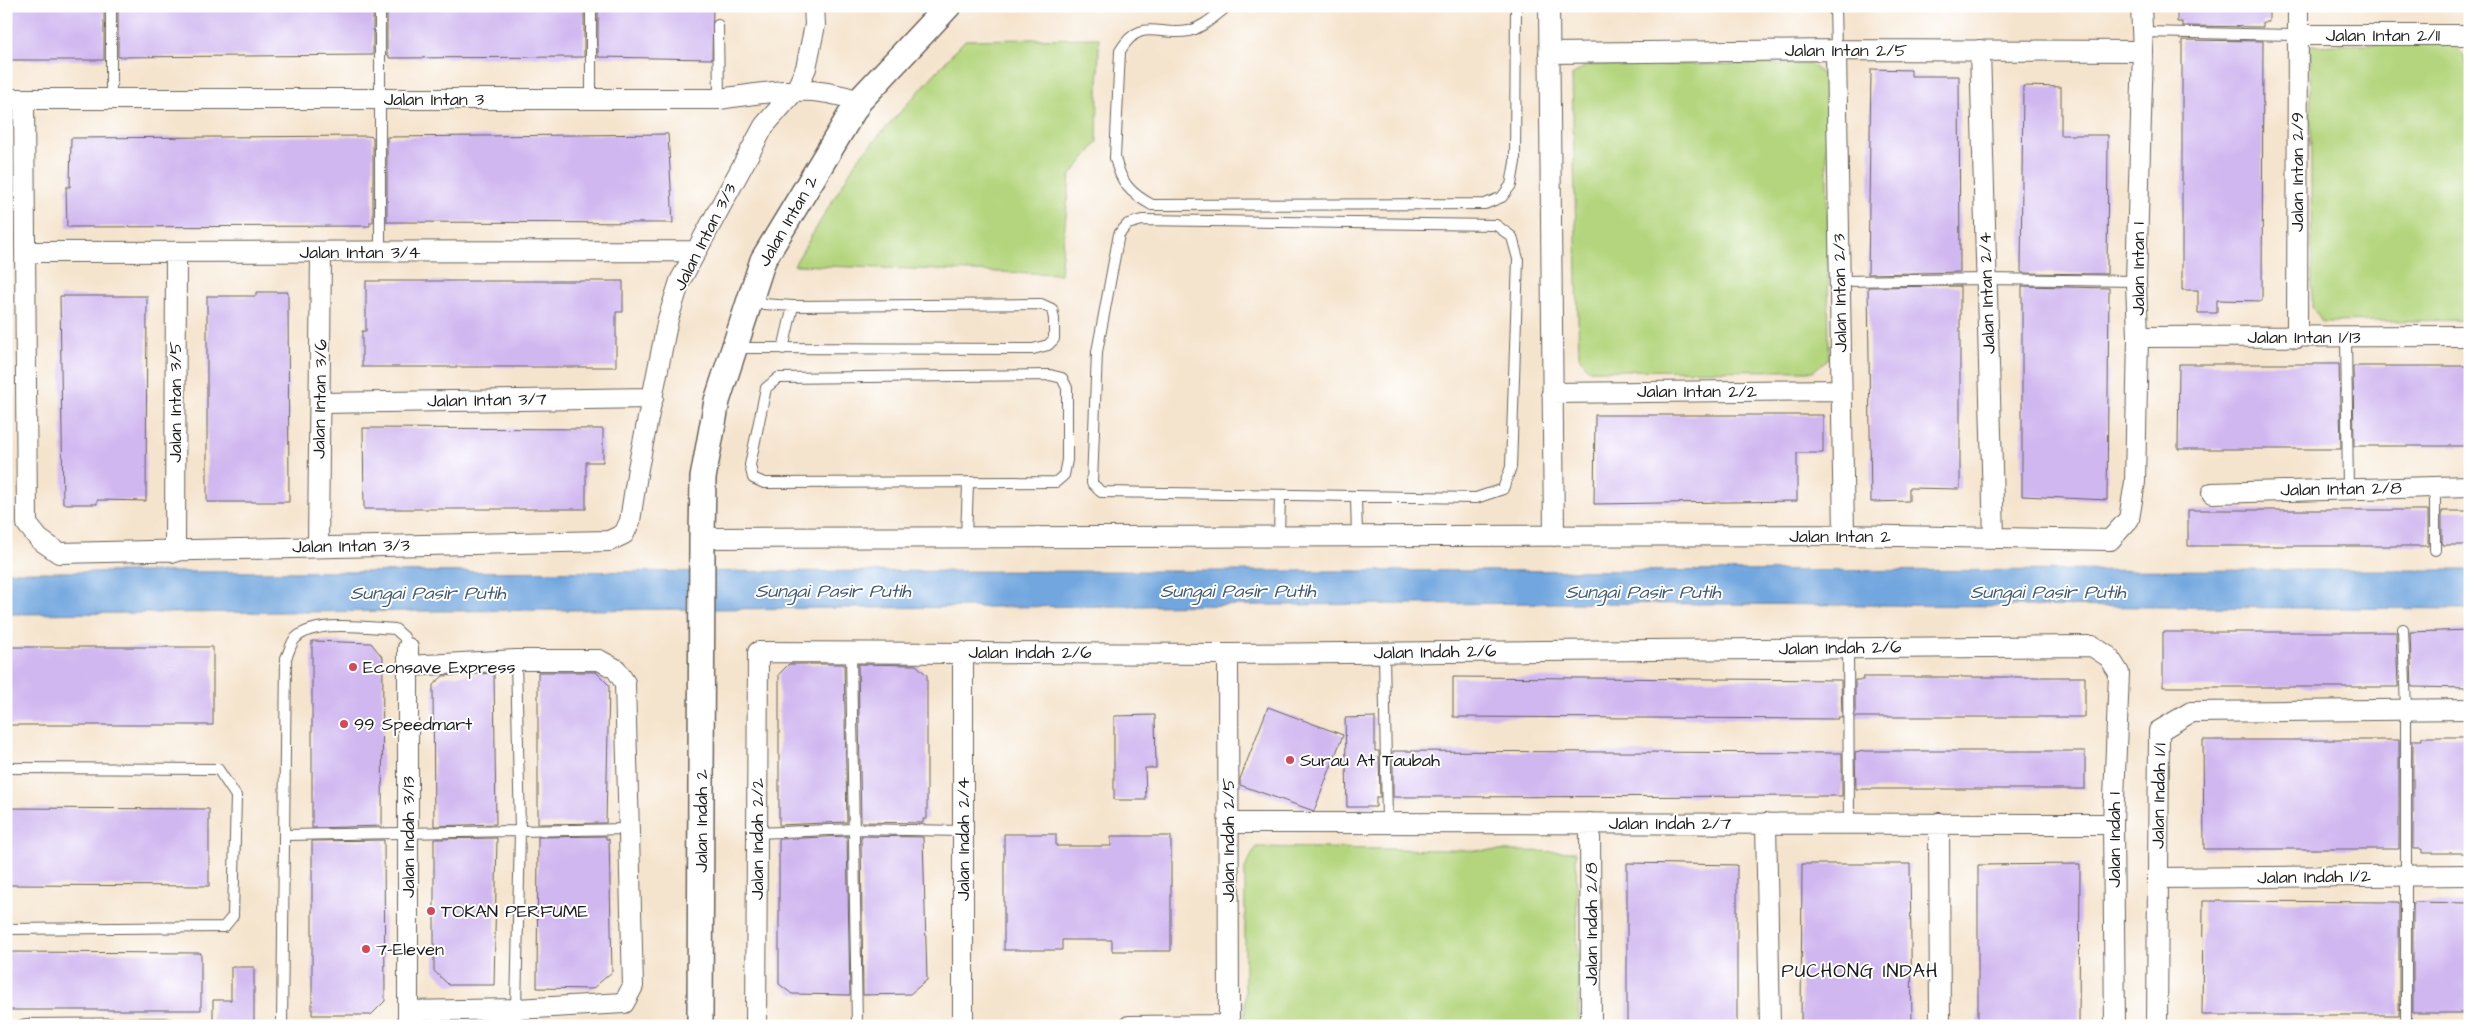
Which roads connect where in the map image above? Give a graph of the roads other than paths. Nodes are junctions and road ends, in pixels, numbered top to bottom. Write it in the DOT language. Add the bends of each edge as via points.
graph roads {
  1 [pos="111,6"];
  2 [pos="380,6"];
  3 [pos="591,6"];
  4 [pos="814,6"];
  5 [pos="948,6"];
  6 [pos="1228,6"];
  7 [pos="1516,6"];
  8 [pos="1549,6"];
  9 [pos="1835,6"];
  10 [pos="2141,6"];
  11 [pos="2298,6"];
  12 [pos="718,26"];
  13 [pos="2297,35"];
  14 [pos="2470,35"];
  15 [pos="2142,42"];
  16 [pos="1836,50"];
  17 [pos="1980,50"];
  18 [pos="1549,54"];
  19 [pos="797,88"];
  20 [pos="111,98"];
  21 [pos="15,99"];
  22 [pos="719,99"];
  23 [pos="379,100"];
  24 [pos="591,100"];
  25 [pos="859,101"];
  26 [pos="695,251"];
  27 [pos="25,252"];
  28 [pos="176,252"];
  29 [pos="321,252"];
  30 [pos="380,252"];
  31 [pos="1987,279"];
  32 [pos="1840,280"];
  33 [pos="2136,281"];
  34 [pos="749,303"];
  35 [pos="793,306"];
  36 [pos="2470,336"];
  37 [pos="2138,337"];
  38 [pos="2346,337"];
  39 [pos="2297,338"];
  40 [pos="734,348"];
  41 [pos="782,348"];
  42 [pos="1841,390"];
  43 [pos="1552,392"];
  44 [pos="653,398"];
  45 [pos="321,402"];
  46 [pos="968,484"];
  47 [pos="2470,486"];
  48 [pos="2435,487"];
  49 [pos="2348,489"];
  50 [pos="2212,493"];
  51 [pos="1280,496"];
  52 [pos="1356,497"];
  53 [pos="2121,529"];
  54 [pos="1844,535"];
  55 [pos="1279,536"];
  56 [pos="1357,536"];
  57 [pos="1554,536"];
  58 [pos="966,537"];
  59 [pos="1994,537"];
  60 [pos="702,538"];
  61 [pos="318,546"];
  62 [pos="2435,550"];
  63 [pos="174,552"];
  64 [pos="702,565"];
  65 [pos="2403,629"];
  66 [pos="1848,648"];
  67 [pos="758,652"];
  68 [pos="851,652"];
  69 [pos="962,652"];
  70 [pos="1384,653"];
  71 [pos="1228,654"];
  72 [pos="408,657"];
  73 [pos="2109,657"];
  74 [pos="516,660"];
  75 [pos="2470,709"];
  76 [pos="2406,710"];
  77 [pos="6,768"];
  78 [pos="1228,823"];
  79 [pos="1387,823"];
  80 [pos="1590,823"];
  81 [pos="1766,823"];
  82 [pos="1849,823"];
  83 [pos="1939,823"];
  84 [pos="2112,824"];
  85 [pos="629,829"];
  86 [pos="854,829"];
  87 [pos="520,831"];
  88 [pos="962,831"];
  89 [pos="408,833"];
  90 [pos="757,833"];
  91 [pos="286,835"];
  92 [pos="2470,875"];
  93 [pos="2406,876"];
  94 [pos="2158,878"];
  95 [pos="6,929"];
  96 [pos="516,1009"];
  97 [pos="408,1018"];
  98 [pos="1229,1025"];
  99 [pos="20,1026"];
  100 [pos="179,1026"];
  101 [pos="282,1026"];
  102 [pos="700,1026"];
  103 [pos="756,1026"];
  104 [pos="857,1026"];
  105 [pos="962,1026"];
  106 [pos="1129,1026"];
  107 [pos="1591,1026"];
  108 [pos="1770,1026"];
  109 [pos="1940,1026"];
  110 [pos="2115,1026"];
  111 [pos="2157,1026"];
  112 [pos="2406,1026"];
  1 -- 20 [label="lane"];
  2 -- 23 [label="lane"];
  3 -- 24 [label="lane"];
  4 -- 19 [label="street, Jalan Intan 3/3" via="815,25 806,68"];
  5 -- 25 [label="street, Jalan Intan 2"];
  6 -- 7 [label="lane" via="1204,24 1189,30 1139,32 1128,38 1120,51 1115,158 1119,176 1138,198 1152,205 1422,206 1485,204 1502,197 1511,185 1515,162"];
  8 -- 18 [label="street"];
  9 -- 16 [label="lane"];
  10 -- 15 [label="street, Jalan Intan 1"];
  11 -- 13 [label="street, Jalan Intan 2/9"];
  12 -- 22 [label="lane"];
  13 -- 14 [label="street, Jalan Intan 2/11"];
  13 -- 15 [label="lane"];
  13 -- 39 [label="street, Jalan Intan 2/9"];
  15 -- 17 [label="street, Jalan Intan 2/5"];
  15 -- 33 [label="street, Jalan Intan 1"];
  16 -- 17 [label="street, Jalan Intan 2/5"];
  16 -- 18 [label="street, Jalan Intan 2/5"];
  16 -- 32 [label="street, Jalan Intan 2/3"];
  17 -- 31 [label="street, Jalan Intan 2/4"];
  18 -- 43 [label="street"];
  19 -- 22 [label="street, Jalan Intan 3"];
  19 -- 25 [label="street, Jalan Intan 3" via="840,94"];
  19 -- 26 [label="street, Jalan Intan 3/3" via="764,126"];
  20 -- 21 [label="street, Jalan Intan 3"];
  20 -- 23 [label="street, Jalan Intan 3"];
  21 -- 27 [label="street, Jalan Intan 3/3"];
  22 -- 24 [label="street, Jalan Intan 3"];
  23 -- 24 [label="street, Jalan Intan 3"];
  23 -- 30 [label="lane"];
  25 -- 34 [label="street, Jalan Intan 2" via="764,260"];
  26 -- 30 [label="street, Jalan Intan 3/4"];
  26 -- 44 [label="street, Jalan Intan 3/3" via="680,281 668,319"];
  27 -- 28 [label="street, Jalan Intan 3/4"];
  27 -- 63 [label="street, Jalan Intan 3/3" via="27,524 39,539 59,553"];
  28 -- 29 [label="street, Jalan Intan 3/4"];
  28 -- 63 [label="street, Jalan Intan 3/5"];
  29 -- 30 [label="street, Jalan Intan 3/4"];
  29 -- 45 [label="street, Jalan Intan 3/6"];
  31 -- 32 [label="lane"];
  31 -- 33 [label="lane"];
  31 -- 59 [label="street, Jalan Intan 2/4"];
  32 -- 42 [label="street, Jalan Intan 2/3"];
  33 -- 37 [label="street, Jalan Intan 1"];
  34 -- 35 [label="lane"];
  34 -- 40 [label="street, Jalan Intan 2"];
  35 -- 41 [label="lane"];
  35 -- 41 [label="lane" via="1041,304 1052,309 1054,339 1048,345 1033,349"];
  36 -- 38 [label="street, Jalan Intan 1/13"];
  37 -- 39 [label="street, Jalan Intan 1/13"];
  37 -- 53 [label="street, Jalan Intan 1" via="2135,482 2129,519"];
  38 -- 39 [label="street, Jalan Intan 1/13"];
  38 -- 49 [label="lane"];
  40 -- 41 [label="lane"];
  40 -- 60 [label="street, Jalan Intan 2" via="716,401 704,478"];
  42 -- 43 [label="street, Jalan Intan 2/2"];
  42 -- 54 [label="street, Jalan Intan 2/3"];
  43 -- 57 [label="street"];
  44 -- 45 [label="street, Jalan Intan 3/7"];
  44 -- 61 [label="street, Jalan Intan 3/3" via="630,521 624,534 609,541"];
  45 -- 61 [label="street, Jalan Intan 3/6"];
  46 -- 46 [label="lane" via="764,483 753,478 750,465 766,388 778,378 1050,375 1062,378 1068,388 1068,460 1064,475 1056,482"];
  46 -- 58 [label="lane"];
  47 -- 48 [label="street, Jalan Intan 2/8"];
  48 -- 49 [label="street, Jalan Intan 2/8"];
  48 -- 62 [label="lane"];
  49 -- 50 [label="street, Jalan Intan 2/8"];
  51 -- 52 [label="lane"];
  51 -- 52 [label="lane" via="1101,492 1092,482 1097,352 1117,241 1128,224 1142,220 1496,225 1512,236 1518,258 1512,447 1511,467 1502,489 1476,498"];
  51 -- 55 [label="lane"];
  52 -- 56 [label="lane"];
  53 -- 59 [label="street, Jalan Intan 2" via="2110,540"];
  54 -- 57 [label="street, Jalan Intan 2"];
  54 -- 59 [label="street, Jalan Intan 2"];
  55 -- 56 [label="street, Jalan Intan 2"];
  55 -- 58 [label="street, Jalan Intan 2"];
  56 -- 57 [label="street, Jalan Intan 2"];
  58 -- 60 [label="street, Jalan Intan 2"];
  60 -- 64 [label="street, Jalan Intan 2"];
  61 -- 63 [label="street, Jalan Intan 3/3"];
  64 -- 102 [label="street, Jalan Indah 2"];
  65 -- 76 [label="lane"];
  66 -- 70 [label="street, Jalan Indah 2/6"];
  66 -- 73 [label="street, Jalan Indah 2/6" via="2092,646"];
  66 -- 82 [label="lane"];
  67 -- 68 [label="street, Jalan Indah 2/6"];
  67 -- 90 [label="street, Jalan Indah 2/2"];
  68 -- 69 [label="street, Jalan Indah 2/6"];
  68 -- 86 [label="lane"];
  69 -- 71 [label="street, Jalan Indah 2/6"];
  69 -- 88 [label="street, Jalan Indah 2/4"];
  70 -- 71 [label="street, Jalan Indah 2/6"];
  70 -- 79 [label="lane"];
  71 -- 78 [label="street, Jalan Indah 2/5"];
  72 -- 74 [label="street"];
  72 -- 89 [label="street, Jalan Indah 3/13"];
  72 -- 91 [label="lane" via="404,637 395,629 322,627 307,631 294,640 286,658"];
  73 -- 84 [label="street, Jalan Indah 1" via="2119,673"];
  74 -- 85 [label="street" via="599,660 616,669 625,683"];
  74 -- 87 [label="lane"];
  75 -- 76 [label="street, Jalan Indah 1/1"];
  76 -- 93 [label="lane"];
  76 -- 94 [label="street, Jalan Indah 1/1" via="2191,712 2160,731"];
  77 -- 95 [label="lane" via="218,769 236,796 233,916 224,927"];
  78 -- 79 [label="street, Jalan Indah 2/7"];
  78 -- 98 [label="street, Jalan Indah 2/5"];
  79 -- 80 [label="street, Jalan Indah 2/7"];
  80 -- 81 [label="street, Jalan Indah 2/7"];
  80 -- 107 [label="street, Jalan Indah 2/8"];
  81 -- 82 [label="street, Jalan Indah 2/7"];
  81 -- 108 [label="street"];
  82 -- 83 [label="street, Jalan Indah 2/7"];
  83 -- 84 [label="street, Jalan Indah 2/7"];
  83 -- 109 [label="street"];
  84 -- 110 [label="street, Jalan Indah 1"];
  85 -- 87 [label="lane"];
  85 -- 96 [label="street" via="633,986 624,1003"];
  86 -- 88 [label="lane"];
  86 -- 90 [label="lane"];
  86 -- 104 [label="lane"];
  87 -- 89 [label="lane"];
  87 -- 96 [label="lane"];
  88 -- 105 [label="street, Jalan Indah 2/4"];
  89 -- 91 [label="lane"];
  89 -- 97 [label="street, Jalan Indah 3/13"];
  90 -- 103 [label="street, Jalan Indah 2/2"];
  91 -- 101 [label="lane"];
  92 -- 93 [label="street, Jalan Indah 1/2"];
  93 -- 94 [label="street, Jalan Indah 1/2"];
  93 -- 112 [label="lane"];
  94 -- 111 [label="street, Jalan Indah 1/1"];
  96 -- 97 [label="street"];
  98 -- 106 [label="street"];
  99 -- 100 [label="lane" via="165,1023"];
}
